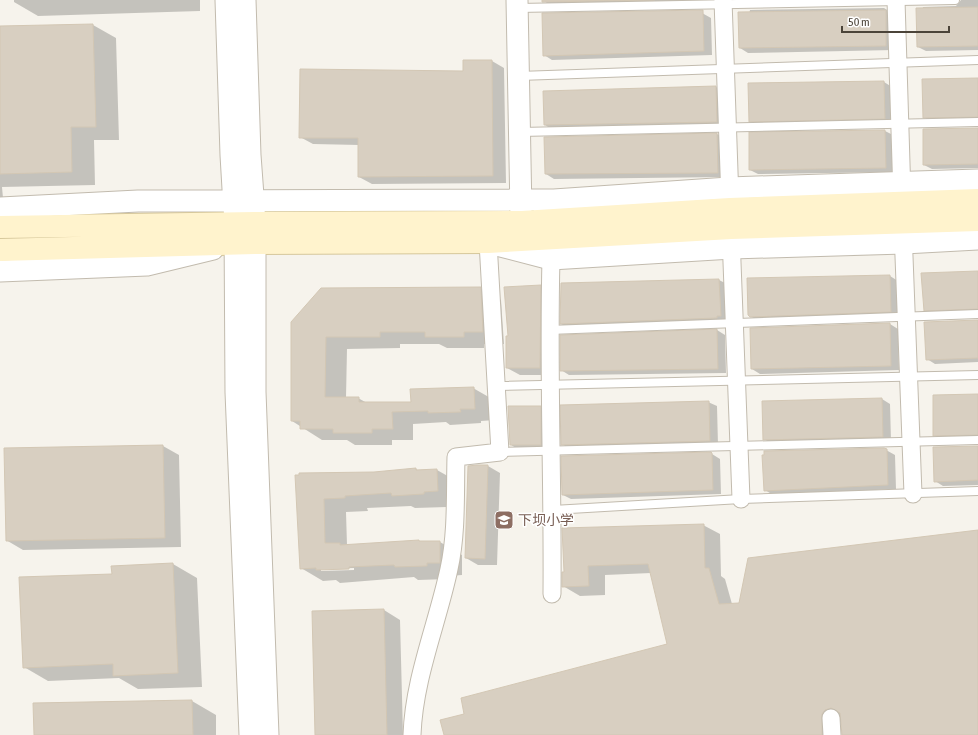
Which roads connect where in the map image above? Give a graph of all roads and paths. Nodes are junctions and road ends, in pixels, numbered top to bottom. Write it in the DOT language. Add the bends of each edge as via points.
graph roads {
  1 [pos="226,0"];
  2 [pos="245,0"];
  3 [pos="955,0"];
  4 [pos="896,1"];
  5 [pos="723,2"];
  6 [pos="517,4"];
  7 [pos="978,60"];
  8 [pos="898,62"];
  9 [pos="725,68"];
  10 [pos="518,76"];
  11 [pos="978,122"];
  12 [pos="900,124"];
  13 [pos="727,128"];
  14 [pos="520,132"];
  15 [pos="978,180"];
  16 [pos="902,191"];
  17 [pos="978,200"];
  18 [pos="244,201"];
  19 [pos="0,208"];
  20 [pos="521,211"];
  21 [pos="730,218"];
  22 [pos="978,220"];
  23 [pos="0,227"];
  24 [pos="488,232"];
  25 [pos="245,233"];
  26 [pos="904,233"];
  27 [pos="978,238"];
  28 [pos="0,250"];
  29 [pos="551,259"];
  30 [pos="0,271"];
  31 [pos="978,314"];
  32 [pos="906,317"];
  33 [pos="734,323"];
  34 [pos="549,330"];
  35 [pos="978,375"];
  36 [pos="908,377"];
  37 [pos="736,380"];
  38 [pos="550,384"];
  39 [pos="497,386"];
  40 [pos="978,440"];
  41 [pos="911,442"];
  42 [pos="739,446"];
  43 [pos="552,451"];
  44 [pos="500,452"];
  45 [pos="978,491"];
  46 [pos="912,494"];
  47 [pos="740,499"];
  48 [pos="553,510"];
  49 [pos="552,594"];
  50 [pos="250,735"];
  51 [pos="268,735"];
  52 [pos="412,735"];
  1 -- 18 [label="street" via="231,155"];
  2 -- 18 [label="street" via="250,155"];
  3 -- 4 [label="lane"];
  4 -- 5 [label="lane"];
  4 -- 8 [label="street"];
  5 -- 6 [label="lane"];
  5 -- 9 [label="street"];
  6 -- 10 [label="street"];
  7 -- 8 [label="lane"];
  8 -- 9 [label="lane"];
  8 -- 12 [label="street"];
  9 -- 10 [label="lane"];
  9 -- 13 [label="street"];
  10 -- 14 [label="street"];
  11 -- 12 [label="lane"];
  12 -- 13 [label="lane"];
  12 -- 16 [label="street"];
  13 -- 14 [label="lane"];
  13 -- 21 [label="street"];
  14 -- 20 [label="street"];
  15 -- 16 [label="street"];
  16 -- 17 [label="main road"];
  16 -- 21 [label="main road"];
  16 -- 26 [label="street"];
  18 -- 19 [label="street" via="138,201"];
  18 -- 20 [label="street"];
  18 -- 25 [label="street"];
  20 -- 21 [label="main road"];
  20 -- 21 [label="street" via="554,200"];
  20 -- 24 [label="main road"];
  21 -- 24 [label="main road"];
  21 -- 26 [label="main road"];
  21 -- 29 [label="street"];
  21 -- 33 [label="street"];
  22 -- 26 [label="main road"];
  23 -- 25 [label="main road"];
  24 -- 25 [label="main road"];
  24 -- 29 [label="street"];
  24 -- 39 [label="street"];
  25 -- 28 [label="main road"];
  25 -- 30 [label="street" via="147,265"];
  25 -- 50 [label="street" via="236,392"];
  25 -- 51 [label="street" via="255,392"];
  26 -- 27 [label="street"];
  26 -- 32 [label="street"];
  29 -- 34 [label="street"];
  31 -- 32 [label="lane"];
  32 -- 33 [label="lane"];
  32 -- 36 [label="street"];
  33 -- 34 [label="lane"];
  33 -- 37 [label="street"];
  34 -- 38 [label="street"];
  35 -- 36 [label="lane"];
  36 -- 37 [label="lane"];
  36 -- 41 [label="street"];
  37 -- 38 [label="lane"];
  37 -- 42 [label="street"];
  38 -- 39 [label="lane"];
  38 -- 43 [label="street"];
  39 -- 44 [label="street"];
  40 -- 41 [label="lane"];
  41 -- 42 [label="lane"];
  41 -- 46 [label="street"];
  42 -- 43 [label="lane"];
  42 -- 47 [label="street"];
  43 -- 44 [label="lane"];
  43 -- 48 [label="street"];
  44 -- 52 [label="street" via="456,457 450,568 419,679"];
  45 -- 46 [label="lane"];
  46 -- 47 [label="lane"];
  47 -- 48 [label="lane"];
  48 -- 49 [label="street"];
}
